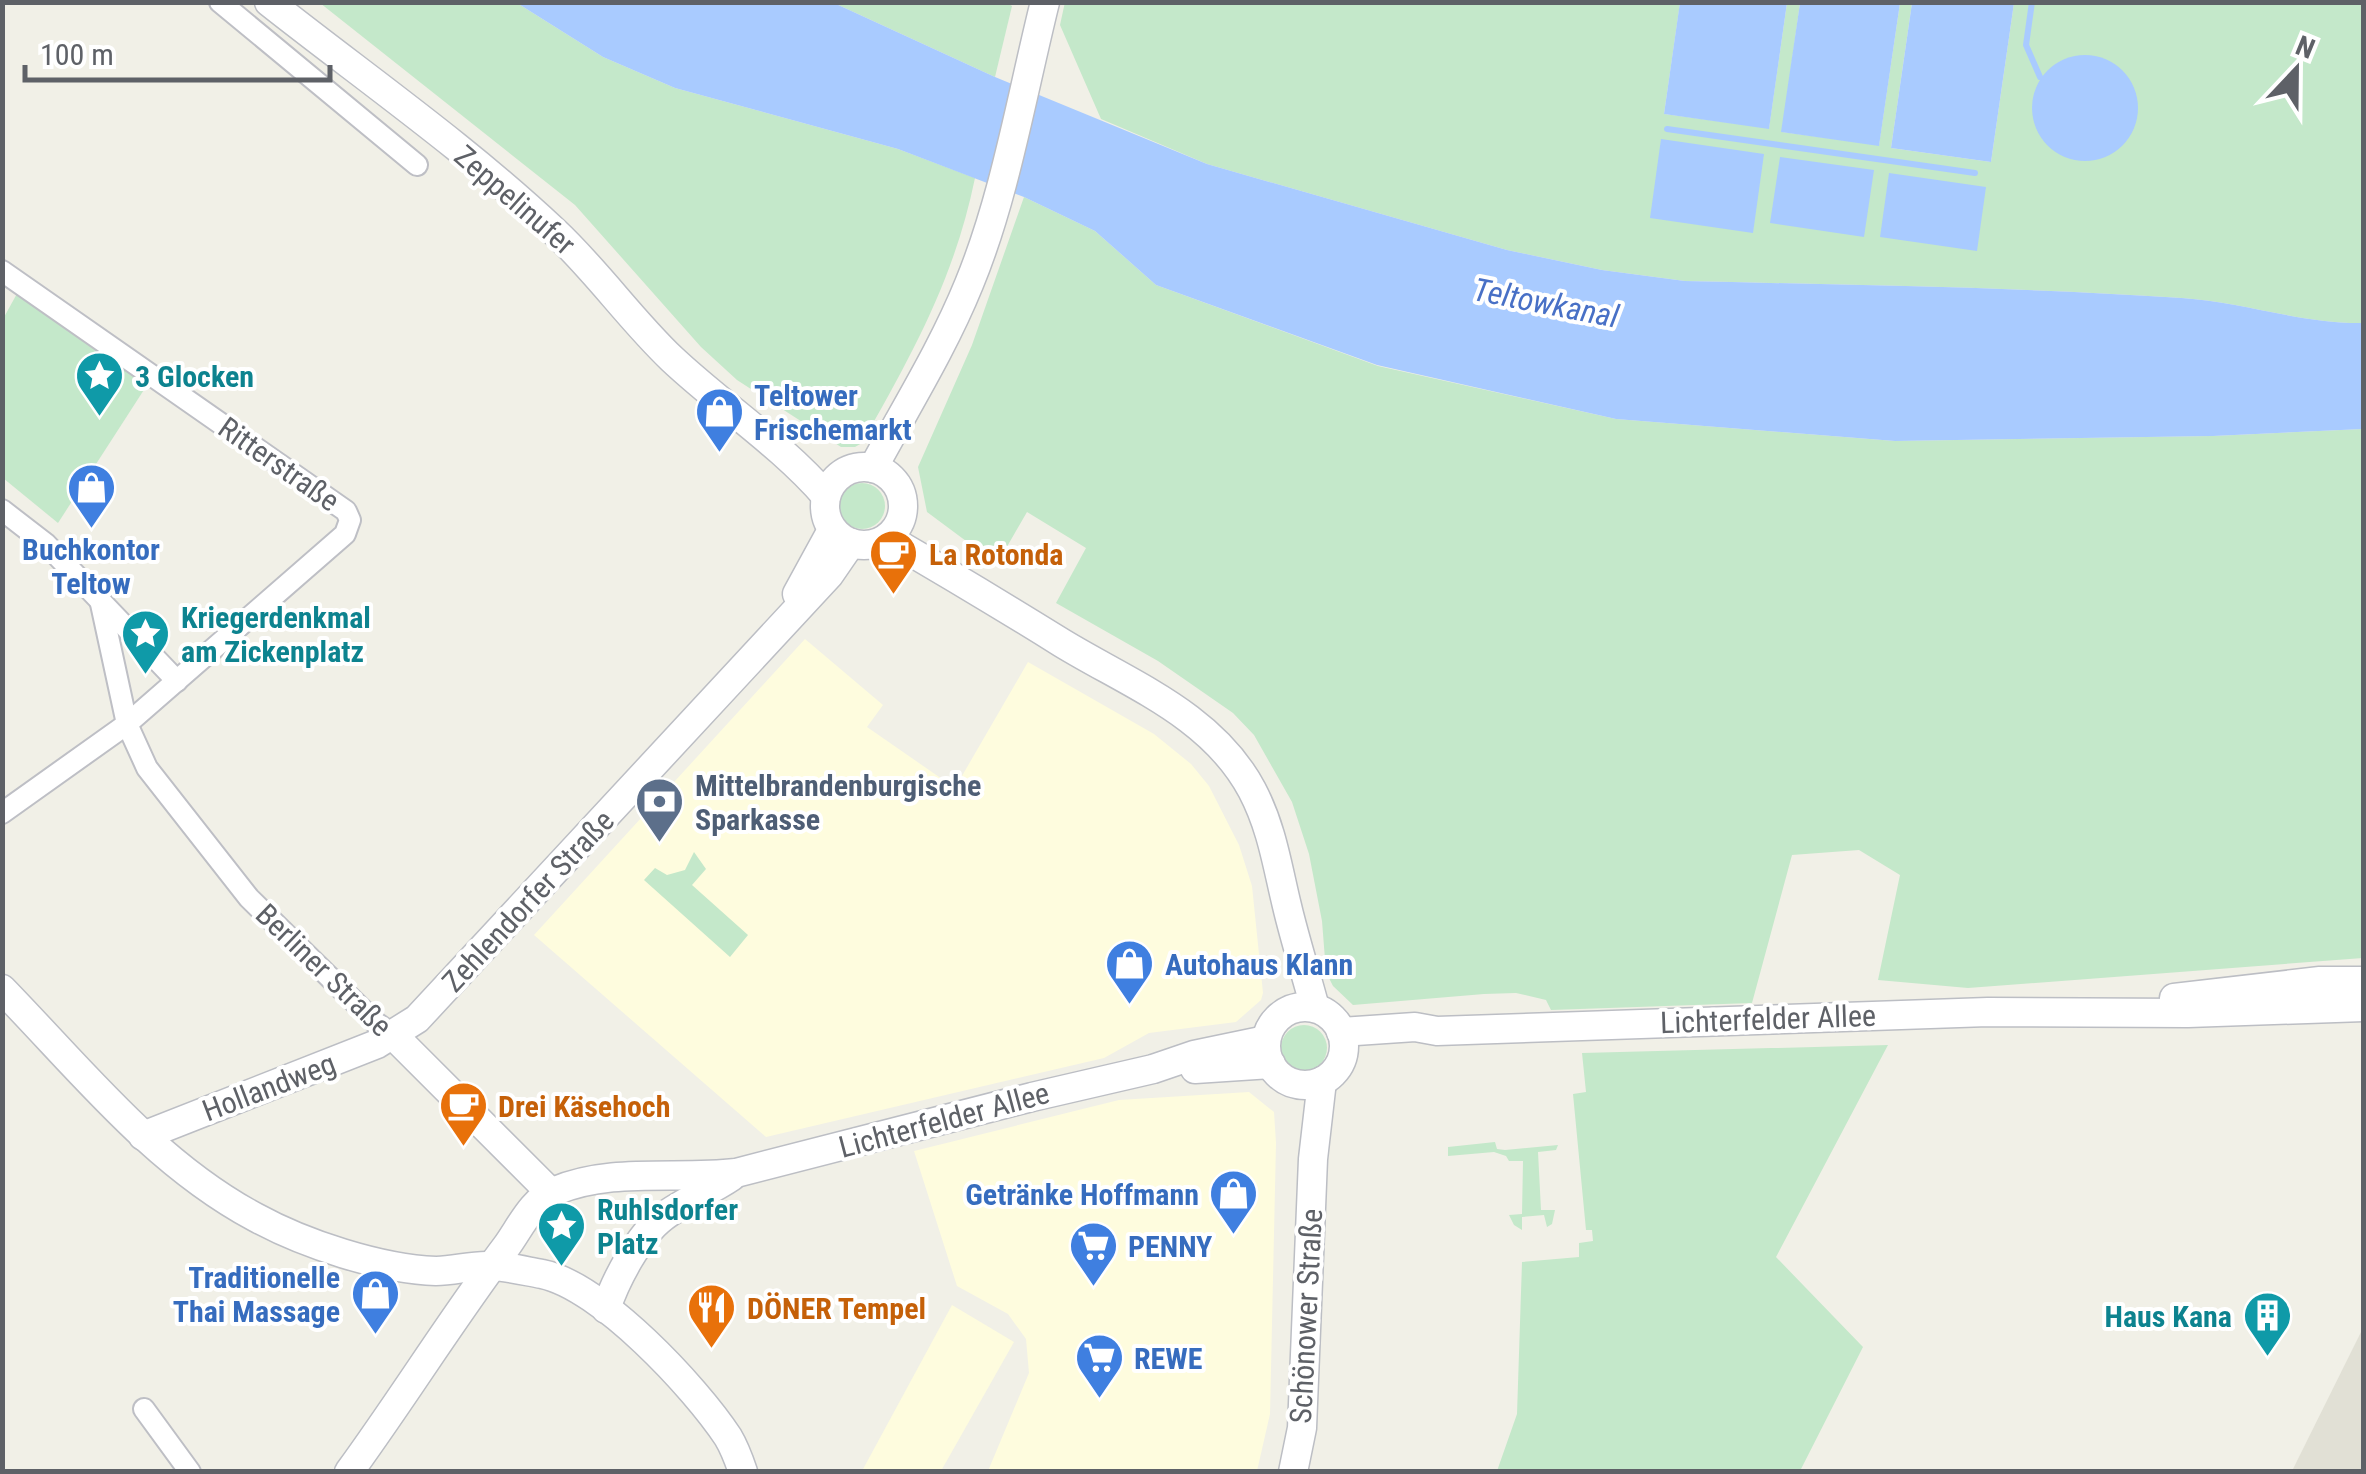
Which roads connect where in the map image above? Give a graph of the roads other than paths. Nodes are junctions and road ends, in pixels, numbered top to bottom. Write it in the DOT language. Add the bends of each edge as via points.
graph roads {
  1 [pos="220,2"];
  2 [pos="269,2"];
  3 [pos="1045,2"];
  4 [pos="417,165"];
  5 [pos="2,270"];
  6 [pos="741,419"];
  7 [pos="870,473"];
  8 [pos="826,496"];
  9 [pos="2,510"];
  10 [pos="894,528"];
  11 [pos="841,536"];
  12 [pos="101,604"];
  13 [pos="176,681"];
  14 [pos="127,724"];
  15 [pos="2,813"];
  16 [pos="2364,981"];
  17 [pos="2,989"];
  18 [pos="2364,1007"];
  19 [pos="1301,1010"];
  20 [pos="2098,1011"];
  21 [pos="393,1035"];
  22 [pos="1342,1042"];
  23 [pos="1268,1052"];
  24 [pos="1322,1081"];
  25 [pos="1292,1083"];
  26 [pos="143,1136"];
  27 [pos="1313,1159"];
  28 [pos="736,1173"];
  29 [pos="550,1192"];
  30 [pos="490,1266"];
  31 [pos="606,1310"];
  32 [pos="144,1408"];
  33 [pos="190,1472"];
  34 [pos="349,1472"];
  35 [pos="743,1472"];
  36 [pos="1293,1472"];
  1 -- 4 [label="street, Zeppelinufer"];
  2 -- 6 [label="main road, Zeppelinufer" via="551,228 643,332"];
  3 -- 7 [label="main road" via="970,283"];
  5 -- 13 [label="street, Ritterstraße" via="349,515 345,534"];
  6 -- 7 [label="main road, Zeppelinufer"];
  6 -- 8 [label="main road, Zeppelinufer"];
  7 -- 8 [label="main road" via="830,486"];
  7 -- 10 [label="main road" via="902,498"];
  8 -- 11 [label="main road" via="827,519"];
  9 -- 12 [label="street" via="46,544"];
  10 -- 11 [label="main road" via="875,543"];
  10 -- 19 [label="main road" via="1064,644 1178,710 1226,753 1249,785 1276,850"];
  11 -- 21 [label="main road, Zehlendorfer Straße" via="779,628 485,948"];
  12 -- 13 [label="street"];
  12 -- 14 [label="street, Berliner Straße"];
  13 -- 14 [label="street, Ritterstraße"];
  14 -- 15 [label="street, Ritterstraße"];
  14 -- 21 [label="street, Berliner Straße" via="147,768 249,898"];
  16 -- 20 [label="main road, Lichterfelder Allee" via="2212,992"];
  17 -- 26 [label="main road"];
  18 -- 20 [label="main road, Lichterfelder Allee"];
  19 -- 22 [label="main road" via="1326,1013"];
  19 -- 23 [label="main road" via="1270,1028"];
  20 -- 22 [label="main road, Lichterfelder Allee" via="1555,1025 1437,1031 1418,1043"];
  21 -- 26 [label="main road, Hollandweg"];
  21 -- 29 [label="main road, Berliner Straße"];
  22 -- 24 [label="main road" via="1336,1069"];
  23 -- 25 [label="main road"];
  23 -- 28 [label="main road, Lichterfelder Allee" via="1194,1055"];
  24 -- 25 [label="main road"];
  24 -- 27 [label="main road, Schönower Straße"];
  25 -- 27 [label="main road, Schönower Straße"];
  26 -- 30 [label="main road" via="202,1186 321,1246 436,1271"];
  27 -- 36 [label="main road, Schönower Straße" via="1302,1428"];
  28 -- 29 [label="main road" via="614,1177"];
  28 -- 31 [label="main road" via="661,1218 627,1264"];
  29 -- 30 [label="main road"];
  30 -- 31 [label="main road" via="547,1275"];
  30 -- 34 [label="main road"];
  31 -- 35 [label="main road" via="713,1417"];
  32 -- 33 [label="street"];
}
